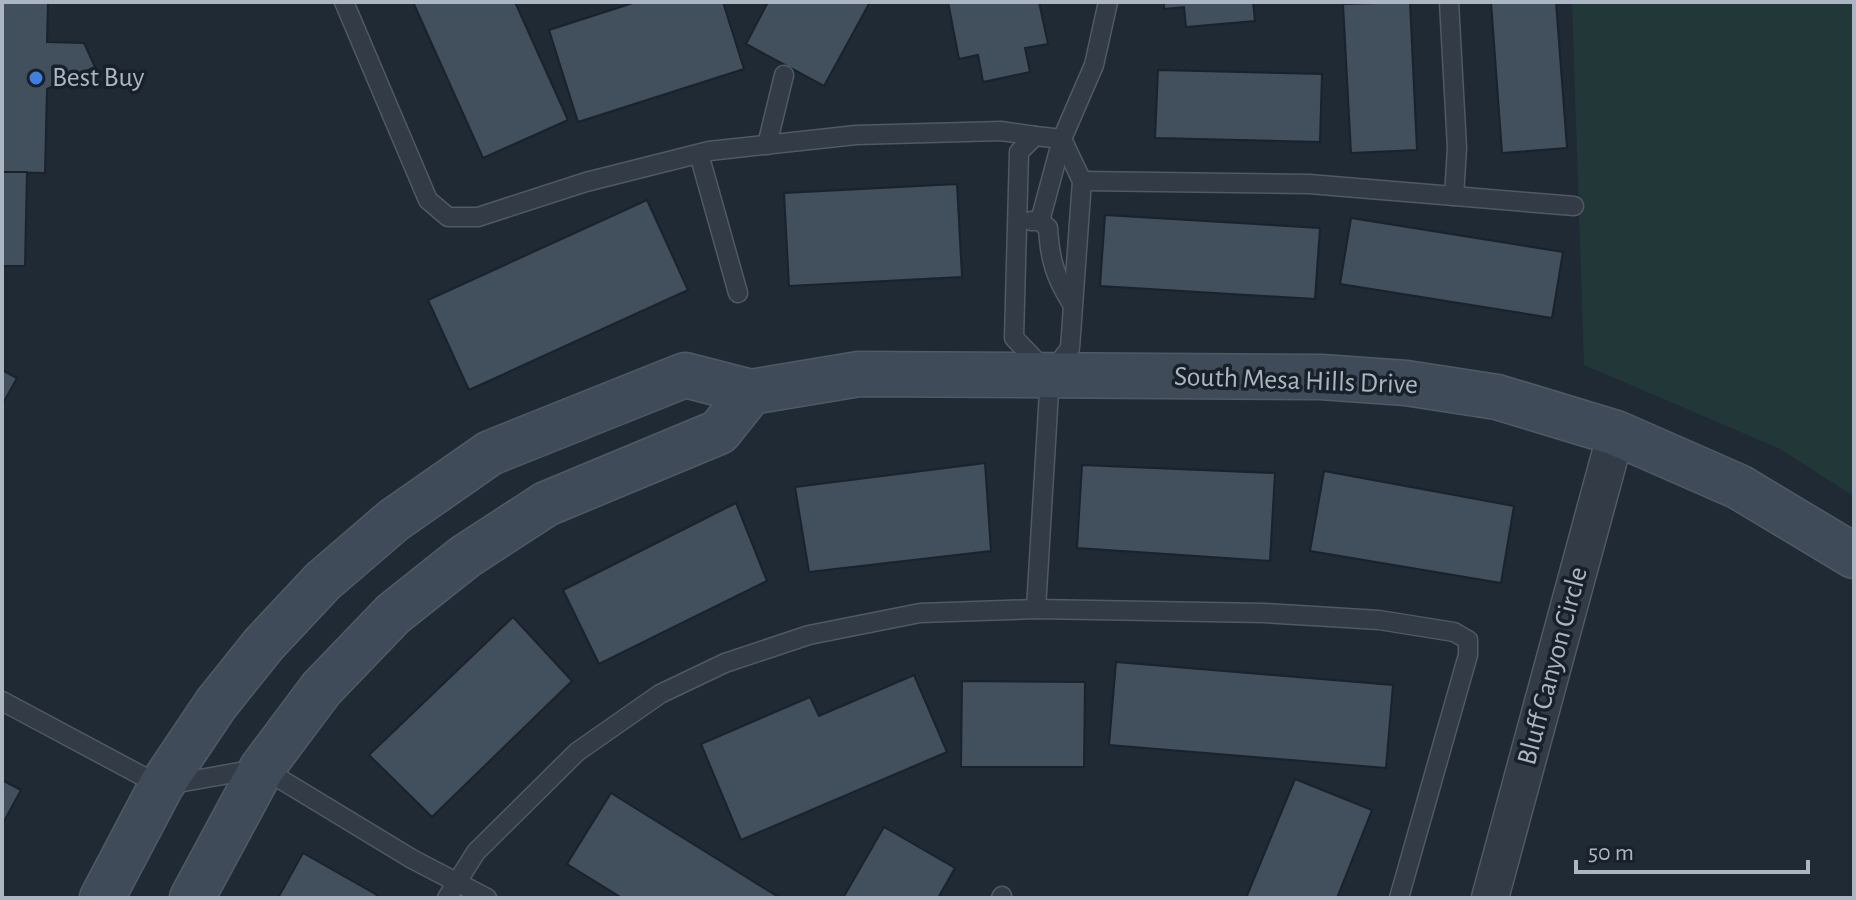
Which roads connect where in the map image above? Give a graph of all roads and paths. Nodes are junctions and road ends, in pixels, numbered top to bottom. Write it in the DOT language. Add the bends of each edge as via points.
graph roads {
  1 [pos="344,2"];
  2 [pos="1108,2"];
  3 [pos="1449,2"];
  4 [pos="784,75"];
  5 [pos="1035,136"];
  6 [pos="1062,139"];
  7 [pos="767,145"];
  8 [pos="699,154"];
  9 [pos="1082,181"];
  10 [pos="1454,196"];
  11 [pos="1574,206"];
  12 [pos="1017,221"];
  13 [pos="1040,221"];
  14 [pos="738,293"];
  15 [pos="1072,304"];
  16 [pos="1050,375"];
  17 [pos="751,392"];
  18 [pos="1616,433"];
  19 [pos="1854,556"];
  20 [pos="1036,609"];
  21 [pos="2,701"];
  22 [pos="262,768"];
  23 [pos="161,786"];
  24 [pos="451,890"];
  25 [pos="102,898"];
  26 [pos="192,898"];
  27 [pos="487,898"];
  28 [pos="1399,898"];
  29 [pos="1490,898"];
  1 -- 8 [label="lane" via="428,200 448,217 478,217 586,182"];
  2 -- 6 [label="lane" via="1094,65"];
  3 -- 10 [label="lane" via="1457,148"];
  4 -- 7 [label="lane"];
  5 -- 6 [label="lane"];
  5 -- 7 [label="lane" via="1001,131 856,135"];
  5 -- 12 [label="lane" via="1019,152"];
  6 -- 9 [label="lane"];
  6 -- 13 [label="lane"];
  7 -- 8 [label="lane"];
  8 -- 14 [label="lane"];
  9 -- 10 [label="lane" via="1309,184"];
  9 -- 15 [label="lane"];
  10 -- 11 [label="lane"];
  12 -- 13 [label="lane"];
  12 -- 16 [label="lane" via="1014,338"];
  13 -- 15 [label="lane" via="1048,228 1056,278"];
  15 -- 16 [label="lane" via="1070,348"];
  16 -- 17 [label="street, South Mesa Hills Drive" via="859,374"];
  16 -- 18 [label="street, South Mesa Hills Drive" via="1321,377 1406,383 1497,397"];
  16 -- 20 [label="lane"];
  17 -- 22 [label="street" via="719,432 546,504 466,556 393,614 321,689"];
  17 -- 23 [label="street, South Mesa Hills Drive" via="685,375 490,453 394,520 323,581 216,704"];
  18 -- 19 [label="street, South Mesa Hills Drive" via="1739,487"];
  18 -- 29 [label="street, Bluff Canyon Circle"];
  20 -- 24 [label="lane" via="920,613 809,635 725,663 660,694 577,752 476,852"];
  20 -- 28 [label="lane" via="1379,620 1454,632 1468,640"];
  21 -- 23 [label="lane"];
  22 -- 23 [label="lane"];
  22 -- 24 [label="lane" via="412,859"];
  22 -- 26 [label="street"];
  23 -- 25 [label="street, South Mesa Hills Drive"];
  24 -- 27 [label="lane"];
}
